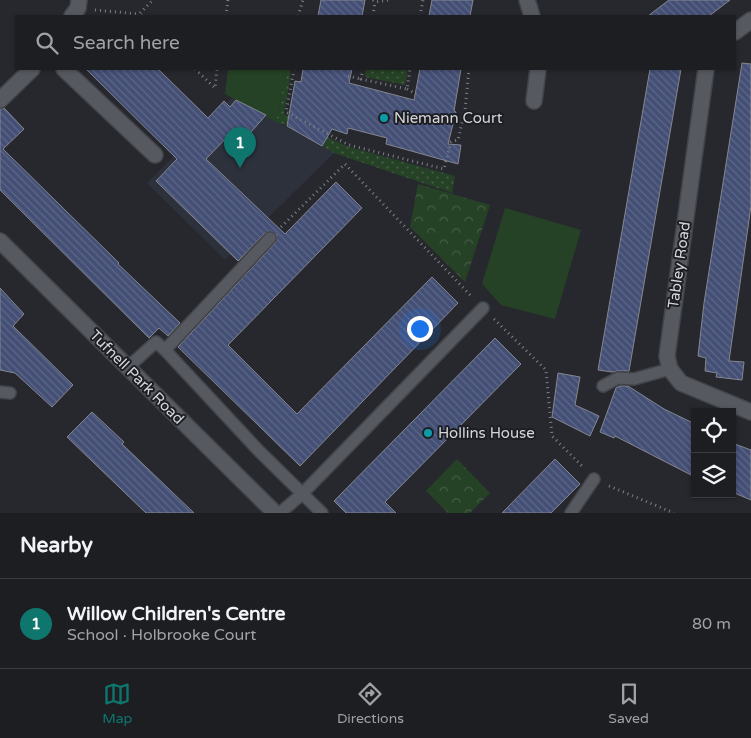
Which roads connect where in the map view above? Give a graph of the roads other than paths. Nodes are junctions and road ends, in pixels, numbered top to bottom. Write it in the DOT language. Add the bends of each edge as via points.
graph roads {
  1 [pos="527,0"];
  2 [pos="532,15"];
  3 [pos="751,20"];
  4 [pos="736,31"];
  5 [pos="31,70"];
  6 [pos="65,70"];
  7 [pos="538,70"];
  8 [pos="706,70"];
  9 [pos="0,100"];
  10 [pos="534,101"];
  11 [pos="155,155"];
  12 [pos="270,238"];
  13 [pos="0,241"];
  14 [pos="484,308"];
  15 [pos="164,350"];
  16 [pos="127,368"];
  17 [pos="670,369"];
  18 [pos="604,386"];
  19 [pos="751,412"];
  20 [pos="594,479"];
  21 [pos="302,494"];
  22 [pos="275,513"];
  23 [pos="280,513"];
  24 [pos="322,513"];
  25 [pos="571,513"];
  1 -- 2 [label="street"];
  3 -- 4 [label="street"];
  5 -- 9 [label="street"];
  6 -- 11 [label="street"];
  7 -- 10 [label="street"];
  8 -- 17 [label="street, Tabley Road" via="667,356"];
  12 -- 15 [label="lane"];
  13 -- 16 [label="street, Tufnell Park Road"];
  14 -- 21 [label="lane"];
  15 -- 16 [label="lane" via="156,342"];
  15 -- 21 [label="lane"];
  16 -- 22 [label="street, Tufnell Park Road"];
  17 -- 18 [label="lane" via="634,379 618,378"];
  17 -- 19 [label="street" via="681,382"];
  20 -- 25 [label="lane"];
  21 -- 23 [label="lane"];
  21 -- 24 [label="lane"];
}
